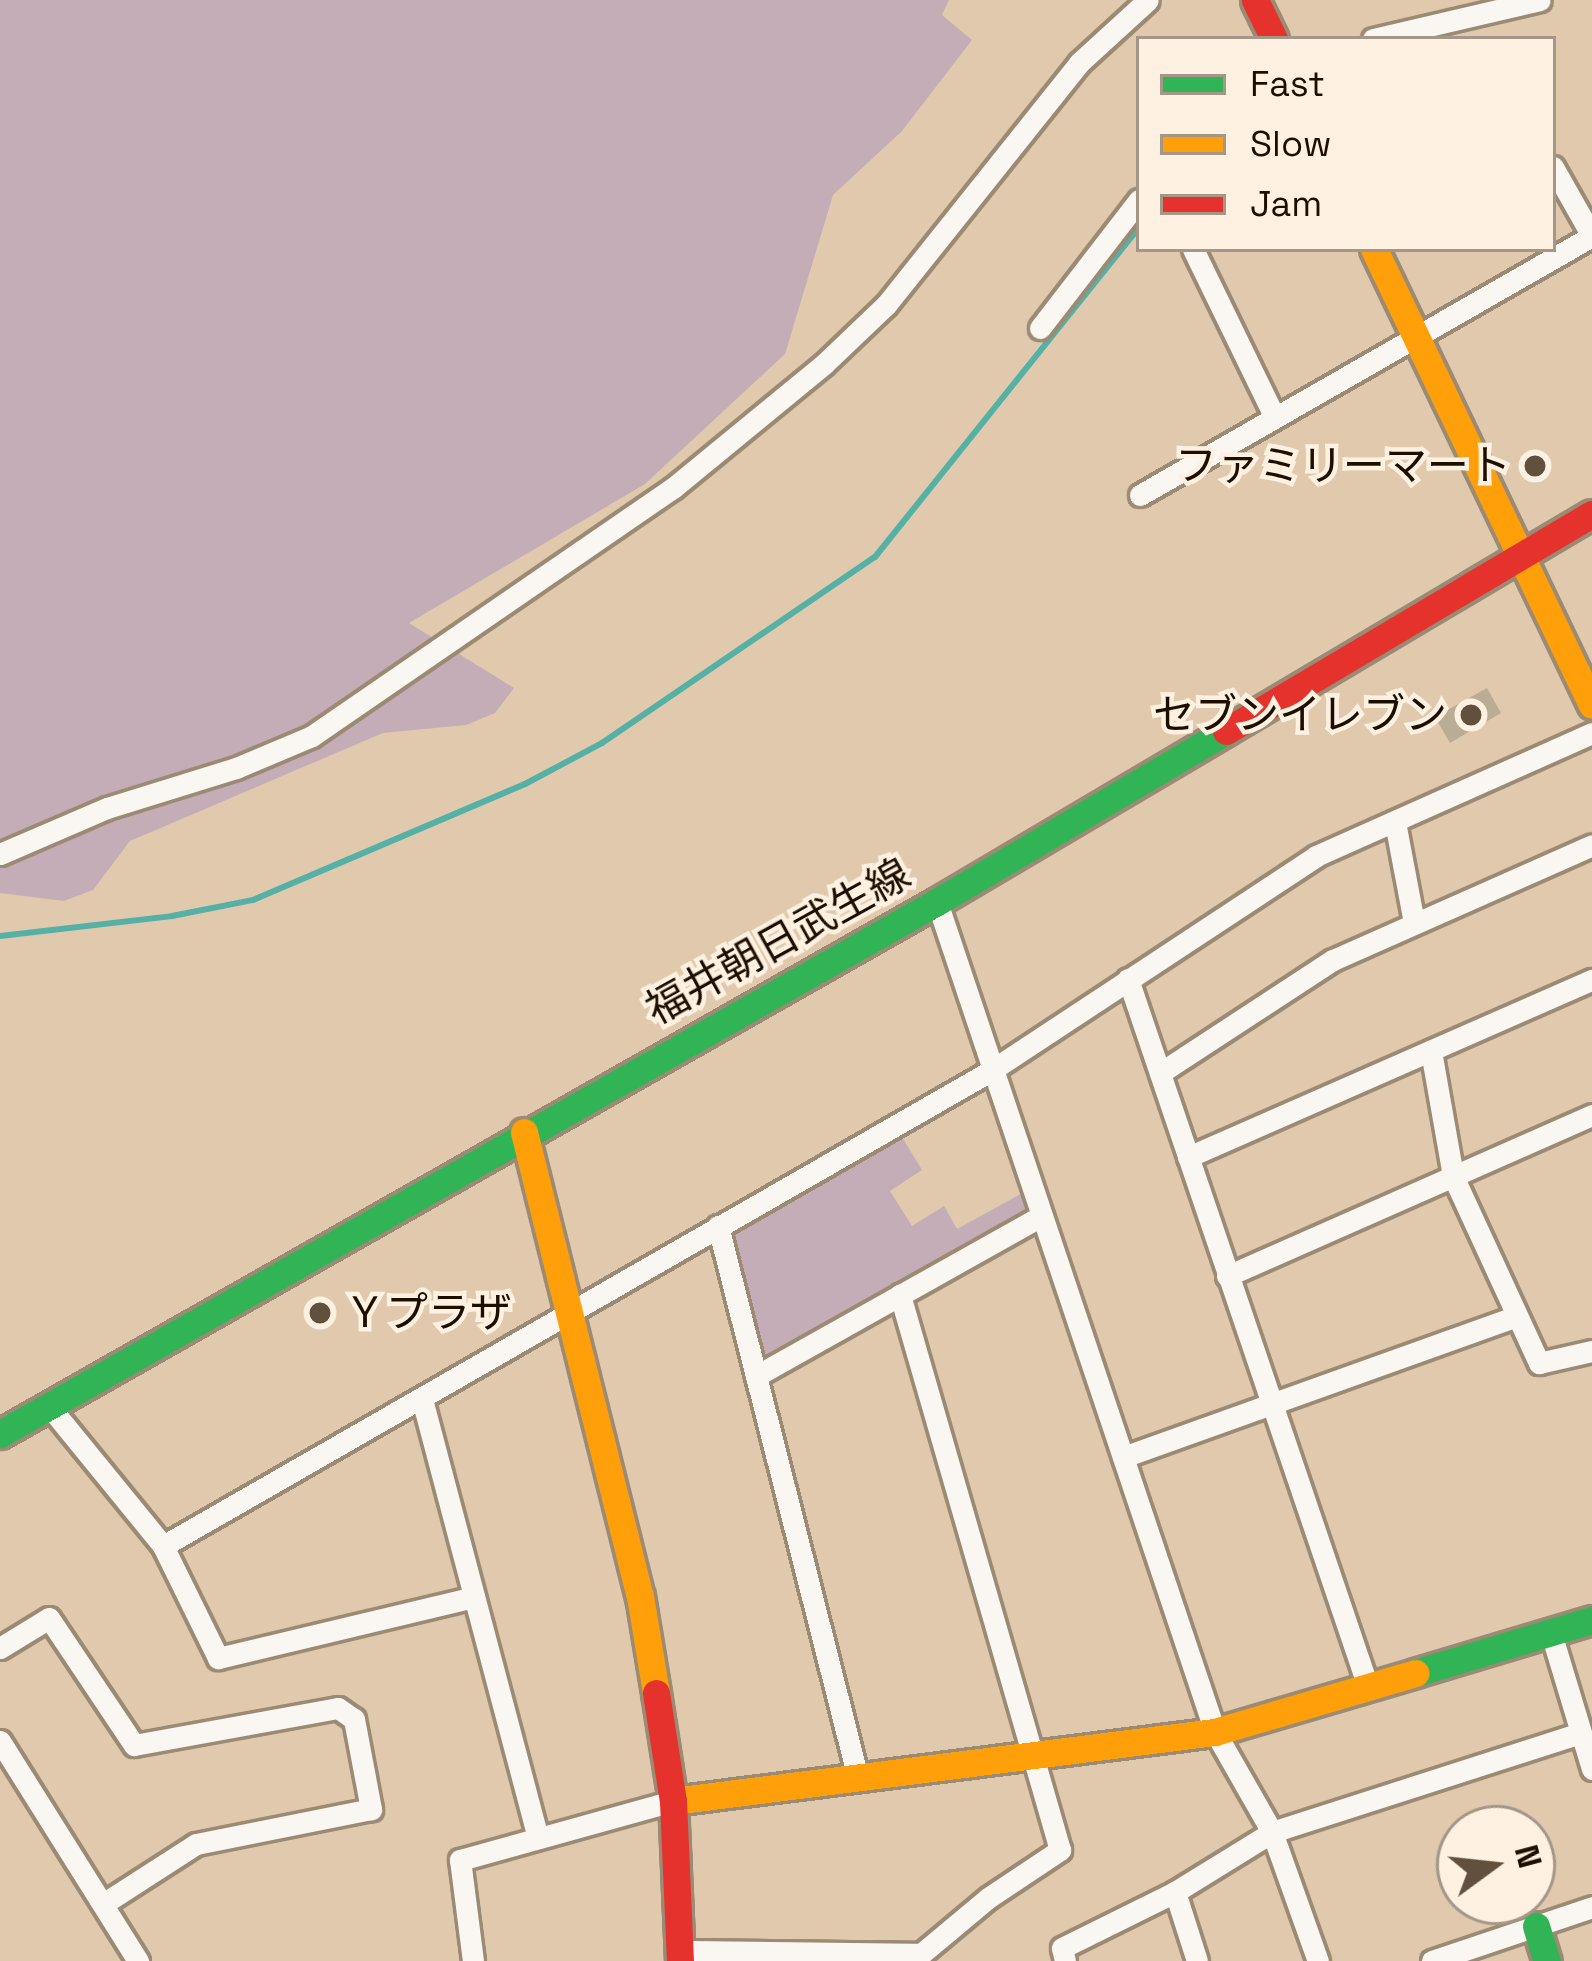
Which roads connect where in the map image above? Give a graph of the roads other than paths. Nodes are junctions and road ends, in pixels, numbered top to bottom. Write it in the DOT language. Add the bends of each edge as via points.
graph roads {
  1 [pos="1148,0"];
  2 [pos="1255,0"];
  3 [pos="1540,0"];
  4 [pos="1468,18"];
  5 [pos="1273,36"];
  6 [pos="1387,36"];
  7 [pos="1478,36"];
  8 [pos="1556,172"];
  9 [pos="1136,204"];
  10 [pos="1592,236"];
  11 [pos="1194,252"];
  12 [pos="1375,252"];
  13 [pos="1040,328"];
  14 [pos="1417,340"];
  15 [pos="1274,416"];
  16 [pos="1140,495"];
  17 [pos="1592,514"];
  18 [pos="1518,558"];
  19 [pos="1592,705"];
  20 [pos="1592,733"];
  21 [pos="1395,822"];
  22 [pos="1592,845"];
  23 [pos="0,854"];
  24 [pos="937,902"];
  25 [pos="1414,923"];
  26 [pos="1128,979"];
  27 [pos="1592,980"];
  28 [pos="1432,1051"];
  29 [pos="992,1070"];
  30 [pos="1160,1073"];
  31 [pos="1592,1115"];
  32 [pos="524,1132"];
  33 [pos="1188,1157"];
  34 [pos="1453,1176"];
  35 [pos="1041,1216"];
  36 [pos="718,1226"];
  37 [pos="1227,1276"];
  38 [pos="900,1295"];
  39 [pos="571,1310"];
  40 [pos="1516,1316"];
  41 [pos="1592,1352"];
  42 [pos="756,1376"];
  43 [pos="422,1399"];
  44 [pos="1270,1402"];
  45 [pos="49,1406"];
  46 [pos="0,1434"];
  47 [pos="1124,1457"];
  48 [pos="163,1546"];
  49 [pos="474,1597"];
  50 [pos="1592,1620"];
  51 [pos="1551,1633"];
  52 [pos="0,1648"];
  53 [pos="1368,1687"];
  54 [pos="1216,1732"];
  55 [pos="1581,1733"];
  56 [pos="0,1741"];
  57 [pos="1035,1755"];
  58 [pos="1592,1769"];
  59 [pos="857,1778"];
  60 [pos="673,1801"];
  61 [pos="1272,1832"];
  62 [pos="538,1837"];
  63 [pos="1174,1892"];
  64 [pos="103,1904"];
  65 [pos="1592,1907"];
  66 [pos="1536,1926"];
  67 [pos="680,1956"];
  68 [pos="138,1961"];
  69 [pos="473,1961"];
  70 [pos="1065,1961"];
  71 [pos="1197,1961"];
  72 [pos="1318,1961"];
  73 [pos="1432,1961"];
  74 [pos="1547,1961"];
  1 -- 23 [label="street" via="1079,63 886,305 673,488 312,736"];
  2 -- 5 [label="street"];
  3 -- 4 [label="street"];
  4 -- 6 [label="street"];
  4 -- 7 [label="street"];
  8 -- 10 [label="street"];
  9 -- 13 [label="street"];
  10 -- 14 [label="street"];
  11 -- 15 [label="street"];
  12 -- 14 [label="street"];
  14 -- 15 [label="street"];
  14 -- 18 [label="street"];
  15 -- 16 [label="street"];
  17 -- 18 [label="street, 福井朝日武生線"];
  18 -- 19 [label="street"];
  18 -- 24 [label="street, 福井朝日武生線"];
  20 -- 21 [label="street"];
  21 -- 25 [label="street"];
  21 -- 26 [label="street" via="1316,856"];
  22 -- 25 [label="street"];
  24 -- 29 [label="street"];
  24 -- 32 [label="street, 福井朝日武生線"];
  25 -- 30 [label="street" via="1333,960"];
  26 -- 29 [label="street"];
  26 -- 30 [label="street"];
  27 -- 28 [label="street"];
  28 -- 33 [label="street"];
  28 -- 34 [label="street"];
  29 -- 35 [label="street"];
  29 -- 36 [label="street"];
  30 -- 33 [label="street"];
  31 -- 34 [label="street"];
  32 -- 39 [label="street"];
  32 -- 45 [label="street, 福井朝日武生線"];
  33 -- 37 [label="street"];
  34 -- 37 [label="street"];
  34 -- 40 [label="street"];
  35 -- 38 [label="street"];
  35 -- 47 [label="street"];
  36 -- 39 [label="street"];
  36 -- 42 [label="street"];
  37 -- 44 [label="street"];
  38 -- 42 [label="street"];
  38 -- 57 [label="street"];
  39 -- 43 [label="street"];
  39 -- 60 [label="street" via="640,1596"];
  40 -- 41 [label="street" via="1539,1363"];
  40 -- 44 [label="street"];
  42 -- 59 [label="street"];
  43 -- 48 [label="street"];
  43 -- 49 [label="street"];
  44 -- 47 [label="street"];
  44 -- 53 [label="street"];
  45 -- 46 [label="street, 福井朝日武生線"];
  45 -- 48 [label="street"];
  47 -- 54 [label="street"];
  48 -- 49 [label="street" via="218,1658"];
  49 -- 62 [label="street"];
  50 -- 51 [label="street"];
  51 -- 53 [label="street"];
  51 -- 55 [label="street"];
  52 -- 64 [label="street" via="49,1618 134,1745 338,1708 353,1719 371,1809 196,1844"];
  53 -- 54 [label="street"];
  54 -- 57 [label="street"];
  54 -- 61 [label="street"];
  55 -- 58 [label="street"];
  55 -- 61 [label="street"];
  56 -- 64 [label="street"];
  57 -- 59 [label="street"];
  57 -- 67 [label="street" via="1060,1850 922,1954"];
  59 -- 60 [label="street"];
  60 -- 62 [label="street"];
  60 -- 67 [label="street"];
  61 -- 63 [label="street"];
  61 -- 72 [label="street"];
  62 -- 69 [label="street" via="460,1860"];
  63 -- 70 [label="street" via="1062,1948"];
  63 -- 71 [label="street"];
  64 -- 68 [label="street"];
  65 -- 66 [label="street"];
  66 -- 73 [label="street"];
  66 -- 74 [label="street"];
}
